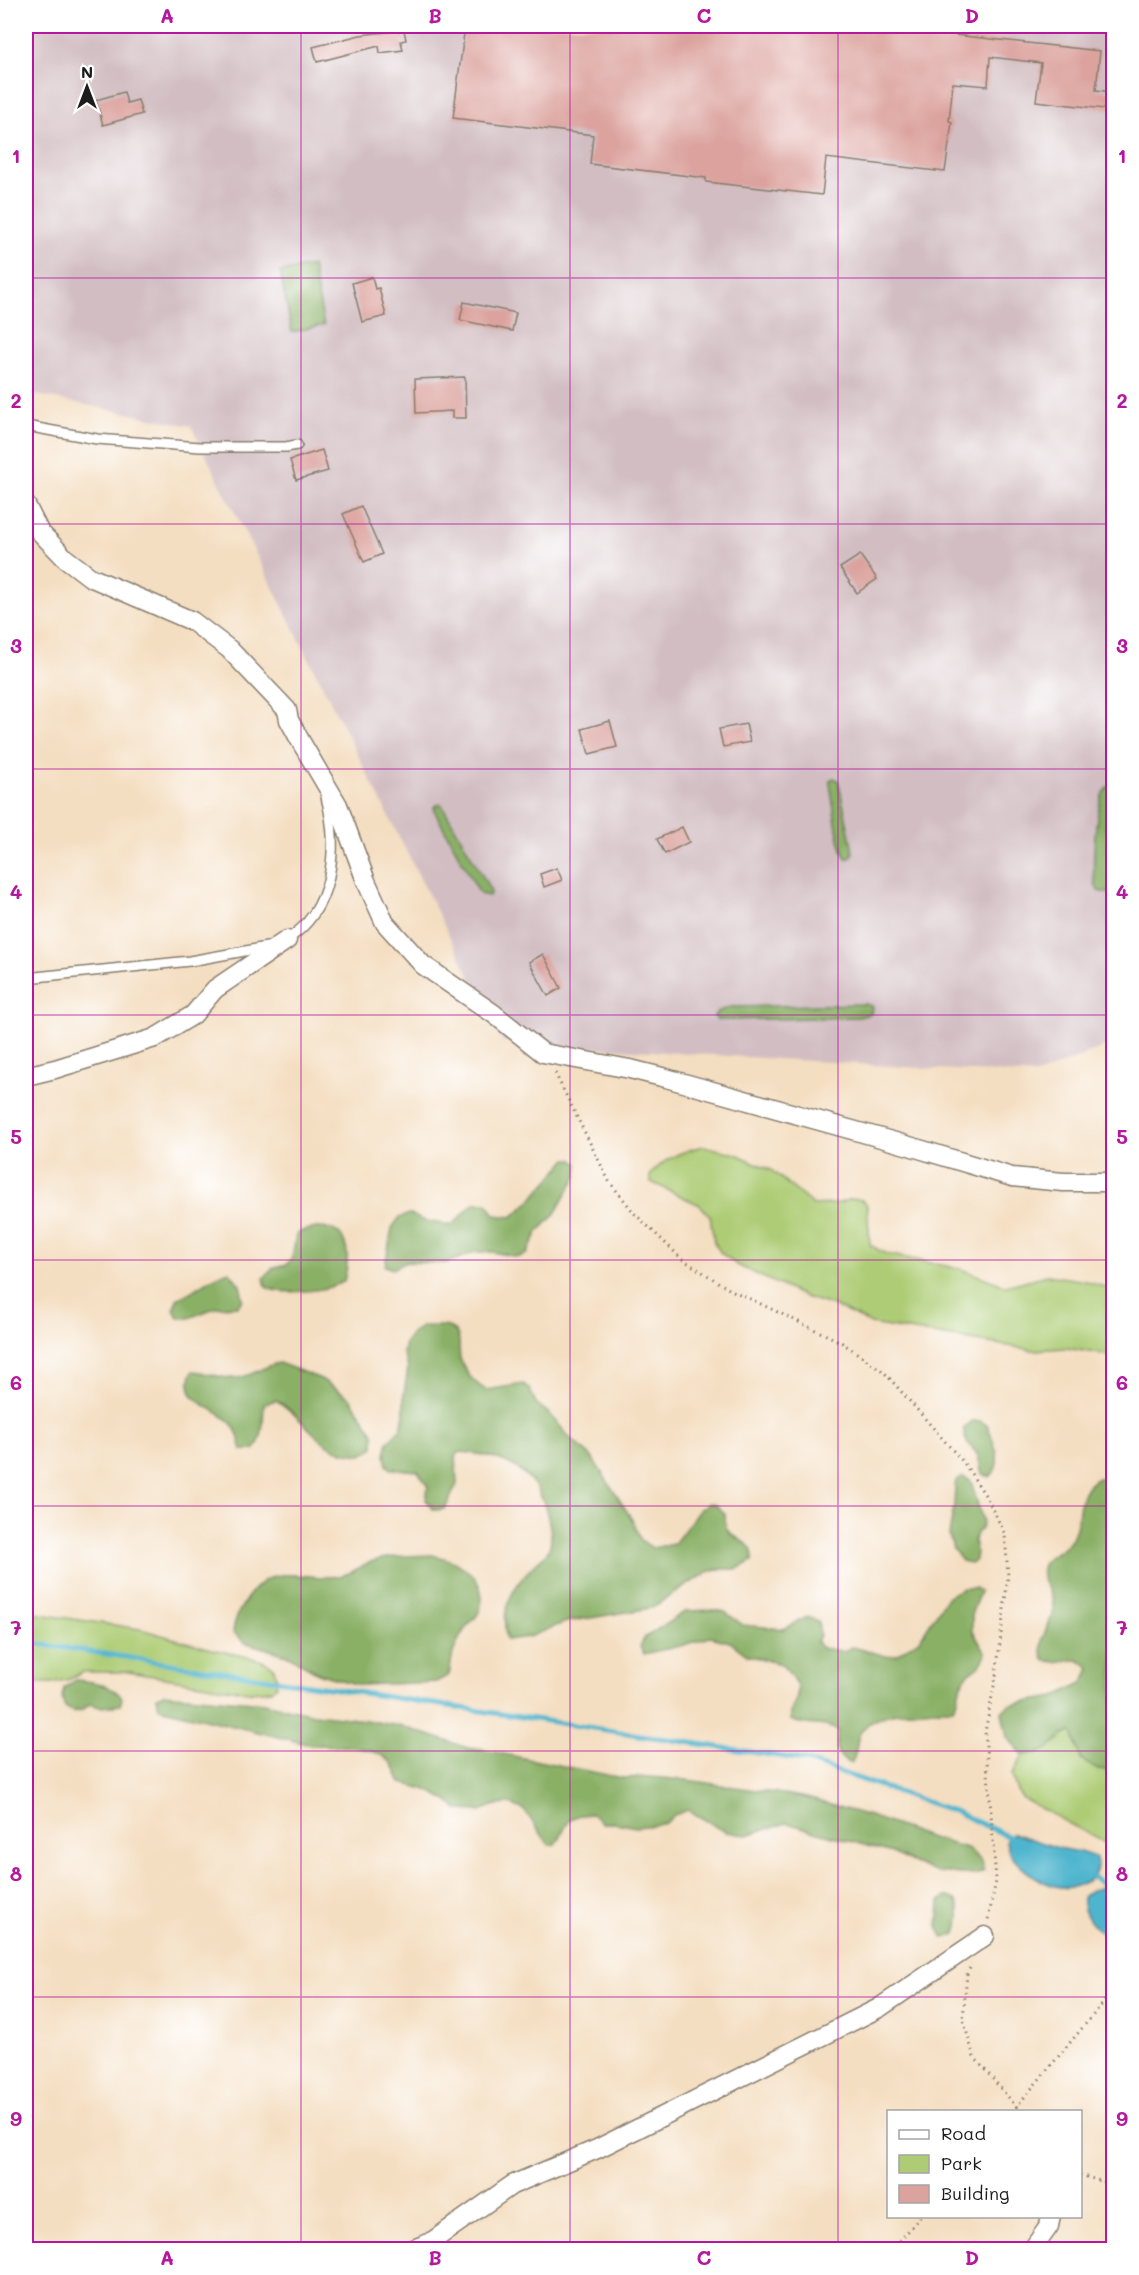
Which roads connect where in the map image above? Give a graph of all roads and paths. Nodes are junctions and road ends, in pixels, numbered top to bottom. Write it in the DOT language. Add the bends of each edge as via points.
graph roads {
  1 [pos="26,426"];
  2 [pos="297,445"];
  3 [pos="26,506"];
  4 [pos="321,778"];
  5 [pos="288,940"];
  6 [pos="26,978"];
  7 [pos="543,1053"];
  8 [pos="26,1076"];
  9 [pos="1113,1182"];
  10 [pos="985,1935"];
  11 [pos="971,1965"];
  12 [pos="1113,1990"];
  13 [pos="1016,2106"];
  14 [pos="1013,2110"];
  15 [pos="1019,2110"];
  16 [pos="1082,2176"];
  17 [pos="1113,2185"];
  18 [pos="920,2218"];
  19 [pos="1050,2221"];
  20 [pos="411,2250"];
  21 [pos="892,2250"];
  22 [pos="1032,2250"];
  23 [pos="1049,2250"];
  1 -- 2 [label="lane" via="97,438 200,447"];
  3 -- 4 [label="street" via="39,531 90,577 192,621 229,649 287,710"];
  4 -- 5 [label="lane" via="331,815 328,886 312,918"];
  4 -- 7 [label="street" via="338,805 366,881 391,931 423,965"];
  5 -- 6 [label="lane" via="190,961"];
  5 -- 8 [label="street" via="215,989 193,1015 154,1038"];
  7 -- 9 [label="street" via="666,1078 1012,1177"];
  7 -- 10 [label="path" via="609,1181 635,1214 682,1259 729,1289 841,1342 884,1372 964,1463 987,1498 1005,1534 1008,1576 985,1732 996,1881"];
  10 -- 20 [label="street" via="879,2008 597,2149 512,2185 430,2242"];
  11 -- 13 [label="path" via="963,2019 974,2057"];
  12 -- 13 [label="path"];
  13 -- 14 [label="path"];
  13 -- 15 [label="path"];
  16 -- 17 [label="path"];
  18 -- 21 [label="path"];
  19 -- 22 [label="street"];
  19 -- 23 [label="street"];
}
